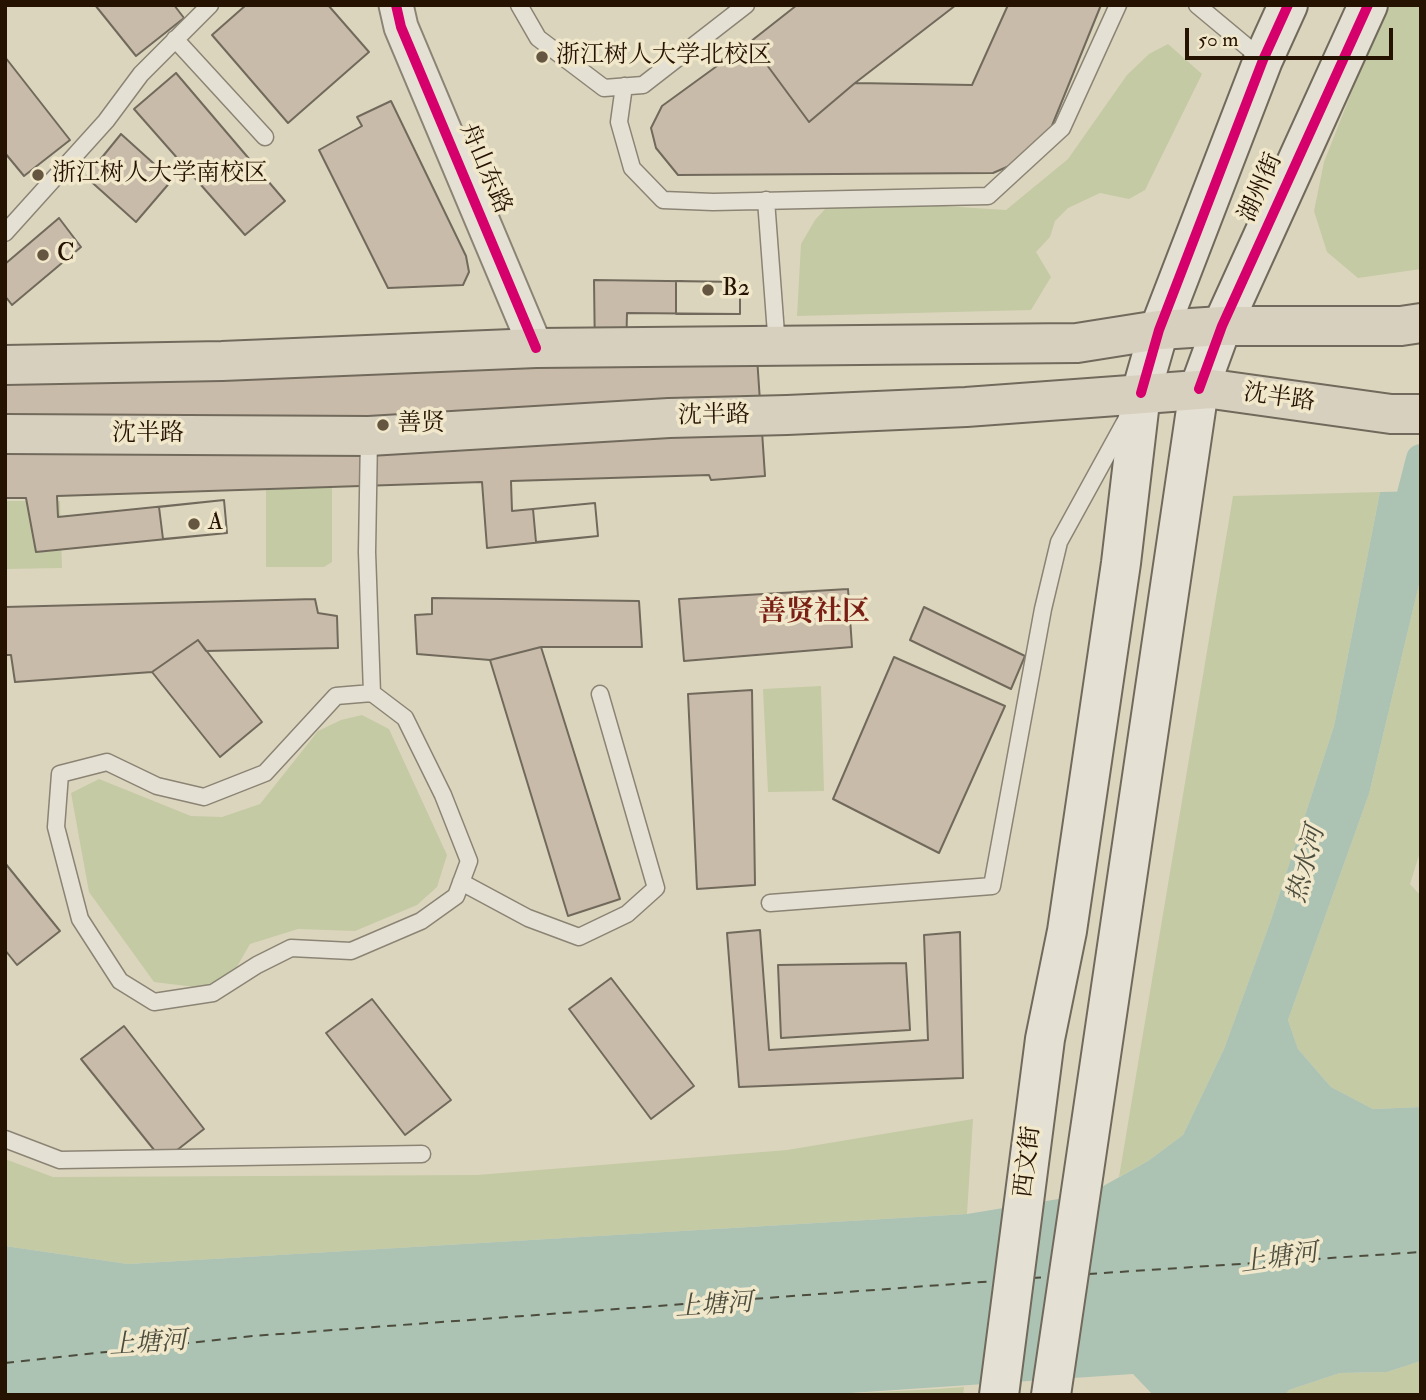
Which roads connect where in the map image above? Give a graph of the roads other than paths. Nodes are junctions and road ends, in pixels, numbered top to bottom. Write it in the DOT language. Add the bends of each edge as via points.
graph roads {
  1 [pos="396,5"];
  2 [pos="519,5"];
  3 [pos="746,5"];
  4 [pos="1118,5"];
  5 [pos="1197,5"];
  6 [pos="1288,5"];
  7 [pos="1368,5"];
  8 [pos="204,7"];
  9 [pos="175,39"];
  10 [pos="1263,60"];
  11 [pos="624,86"];
  12 [pos="265,137"];
  13 [pos="766,200"];
  14 [pos="5,233"];
  15 [pos="1417,323"];
  16 [pos="1222,326"];
  17 [pos="1159,330"];
  18 [pos="777,347"];
  19 [pos="536,348"];
  20 [pos="5,365"];
  21 [pos="1199,389"];
  22 [pos="1140,393"];
  23 [pos="1406,414"];
  24 [pos="5,434"];
  25 [pos="369,436"];
  26 [pos="372,693"];
  27 [pos="600,694"];
  28 [pos="461,882"];
  29 [pos="770,903"];
  30 [pos="5,1139"];
  31 [pos="422,1154"];
  32 [pos="999,1395"];
  33 [pos="1051,1395"];
  1 -- 19 [label="street, 舟山东路"];
  2 -- 11 [label="lane" via="538,38 604,89"];
  3 -- 11 [label="lane" via="643,85"];
  4 -- 13 [label="lane" via="1062,128 988,196"];
  5 -- 10 [label="lane"];
  6 -- 10 [label="main road, 湖州街"];
  7 -- 16 [label="main road, 湖州街"];
  8 -- 9 [label="lane"];
  9 -- 12 [label="lane"];
  9 -- 14 [label="lane"];
  10 -- 17 [label="main road, 湖州街"];
  11 -- 13 [label="lane" via="619,121 632,168 663,200"];
  13 -- 18 [label="lane"];
  15 -- 16 [label="main road"];
  16 -- 17 [label="main road"];
  16 -- 21 [label="main road, 湖州街"];
  17 -- 18 [label="main road" via="1077,343"];
  17 -- 22 [label="main road, 湖州街"];
  18 -- 19 [label="main road"];
  19 -- 20 [label="main road"];
  21 -- 22 [label="main road, 沈半路"];
  21 -- 23 [label="main road, 沈半路"];
  21 -- 33 [label="main road, 湖州街"];
  22 -- 25 [label="main road, 沈半路" via="966,407"];
  22 -- 29 [label="lane" via="1059,542 992,886"];
  22 -- 32 [label="main road, 西文街" via="1121,563 1067,931 1045,1039"];
  24 -- 25 [label="main road, 沈半路"];
  25 -- 26 [label="lane"];
  26 -- 28 [label="lane" via="405,718 443,795 469,861"];
  26 -- 28 [label="lane" via="336,696 265,773 204,797 158,786 107,762 60,774 56,827 80,919 120,981 154,1002 213,993 291,948 351,951 421,921 456,896"];
  27 -- 28 [label="lane" via="656,888 627,914 579,937 528,918"];
  30 -- 31 [label="lane" via="60,1160"];
}
